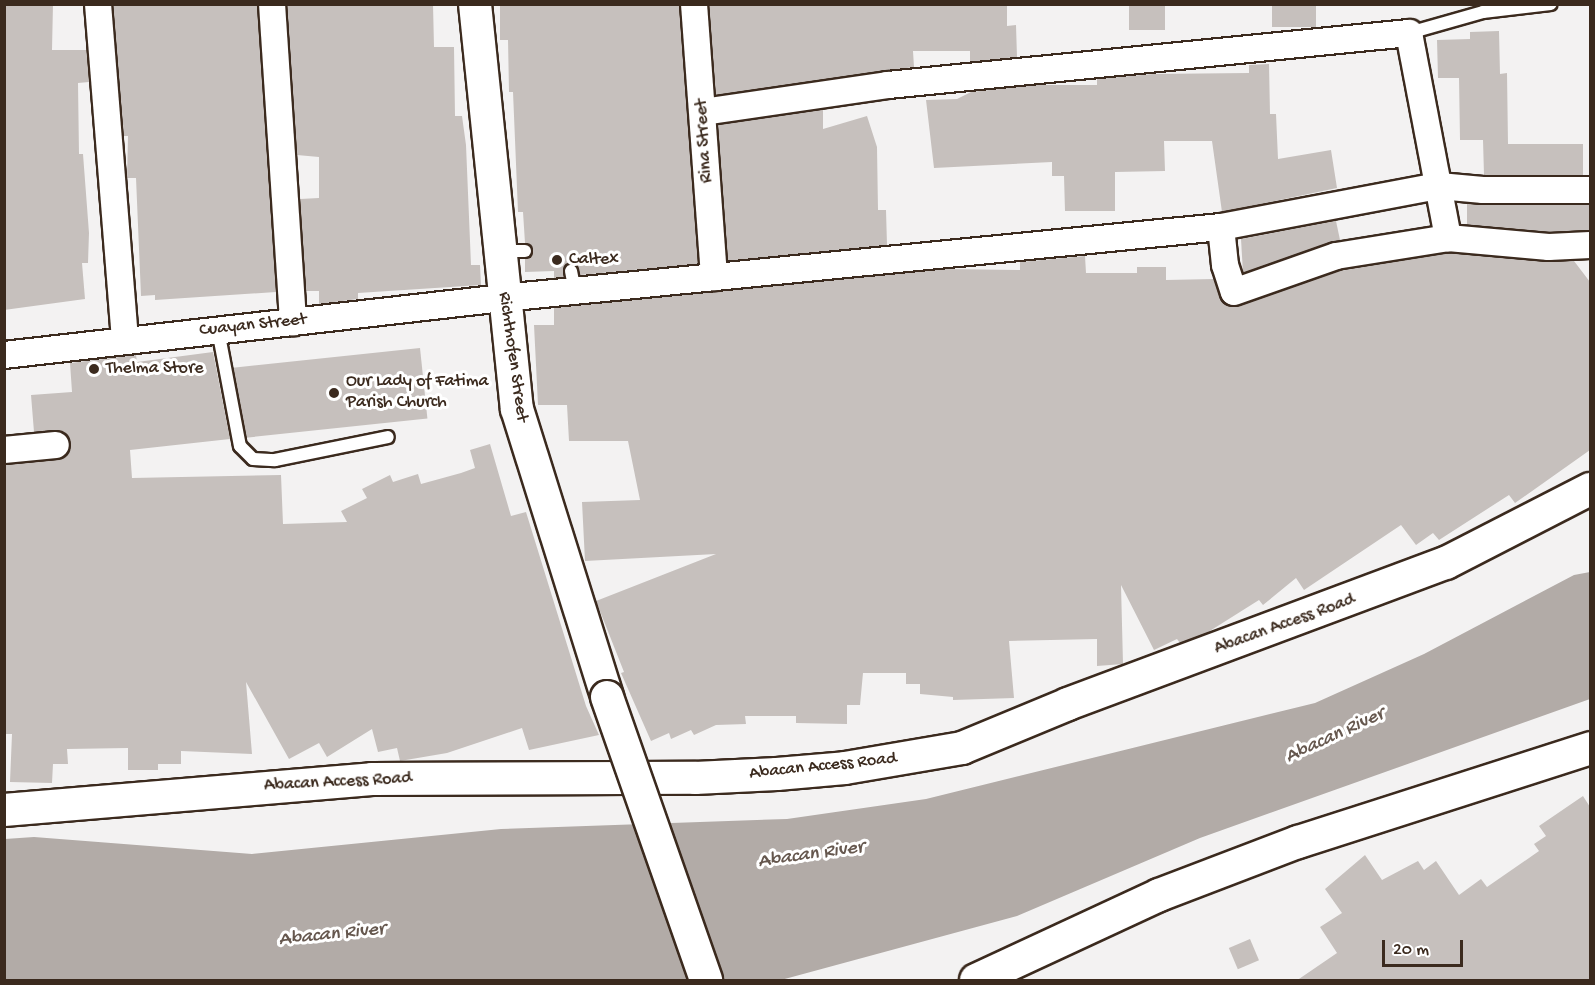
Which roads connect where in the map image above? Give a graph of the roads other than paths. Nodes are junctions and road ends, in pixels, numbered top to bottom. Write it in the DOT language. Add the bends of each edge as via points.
graph roads {
  1 [pos="98,4"];
  2 [pos="272,4"];
  3 [pos="475,4"];
  4 [pos="694,4"];
  5 [pos="1551,4"];
  6 [pos="1409,33"];
  7 [pos="703,112"];
  8 [pos="1439,186"];
  9 [pos="1590,190"];
  10 [pos="1221,226"];
  11 [pos="1448,238"];
  12 [pos="1590,245"];
  13 [pos="714,277"];
  14 [pos="503,298"];
  15 [pos="293,322"];
  16 [pos="218,330"];
  17 [pos="125,340"];
  18 [pos="4,355"];
  19 [pos="388,437"];
  20 [pos="56,445"];
  21 [pos="4,450"];
  22 [pos="1590,489"];
  23 [pos="1590,748"];
  24 [pos="4,810"];
  25 [pos="706,981"];
  26 [pos="976,981"];
  1 -- 17 [label="street"];
  2 -- 15 [label="street"];
  3 -- 14 [label="street, Richthofen Street" via="512,251"];
  4 -- 7 [label="street, Rina Street"];
  5 -- 6 [label="lane" via="1483,12"];
  6 -- 7 [label="street" via="888,86"];
  6 -- 8 [label="street"];
  7 -- 13 [label="street, Rina Street"];
  8 -- 9 [label="street, Cuayan Street"];
  8 -- 10 [label="street, Cuayan Street"];
  8 -- 11 [label="street"];
  10 -- 11 [label="street" via="1225,265 1234,292 1336,256"];
  10 -- 13 [label="street, Cuayan Street"];
  11 -- 12 [label="street" via="1549,247"];
  13 -- 14 [label="street, Cuayan Street" via="573,282"];
  14 -- 15 [label="street, Cuayan Street"];
  14 -- 25 [label="street, Richthofen Street, bridge" via="517,409 607,697"];
  15 -- 16 [label="street, Cuayan Street"];
  16 -- 17 [label="street, Cuayan Street"];
  16 -- 19 [label="lane" via="240,446 253,459 275,460"];
  17 -- 18 [label="street, Cuayan Street"];
  20 -- 21 [label="street"];
  22 -- 24 [label="street, Abacan Access Road" via="1446,563 1068,704 962,748 845,768 777,774 673,779 372,779"];
  23 -- 26 [label="street" via="1266,854 1159,895"];
}
